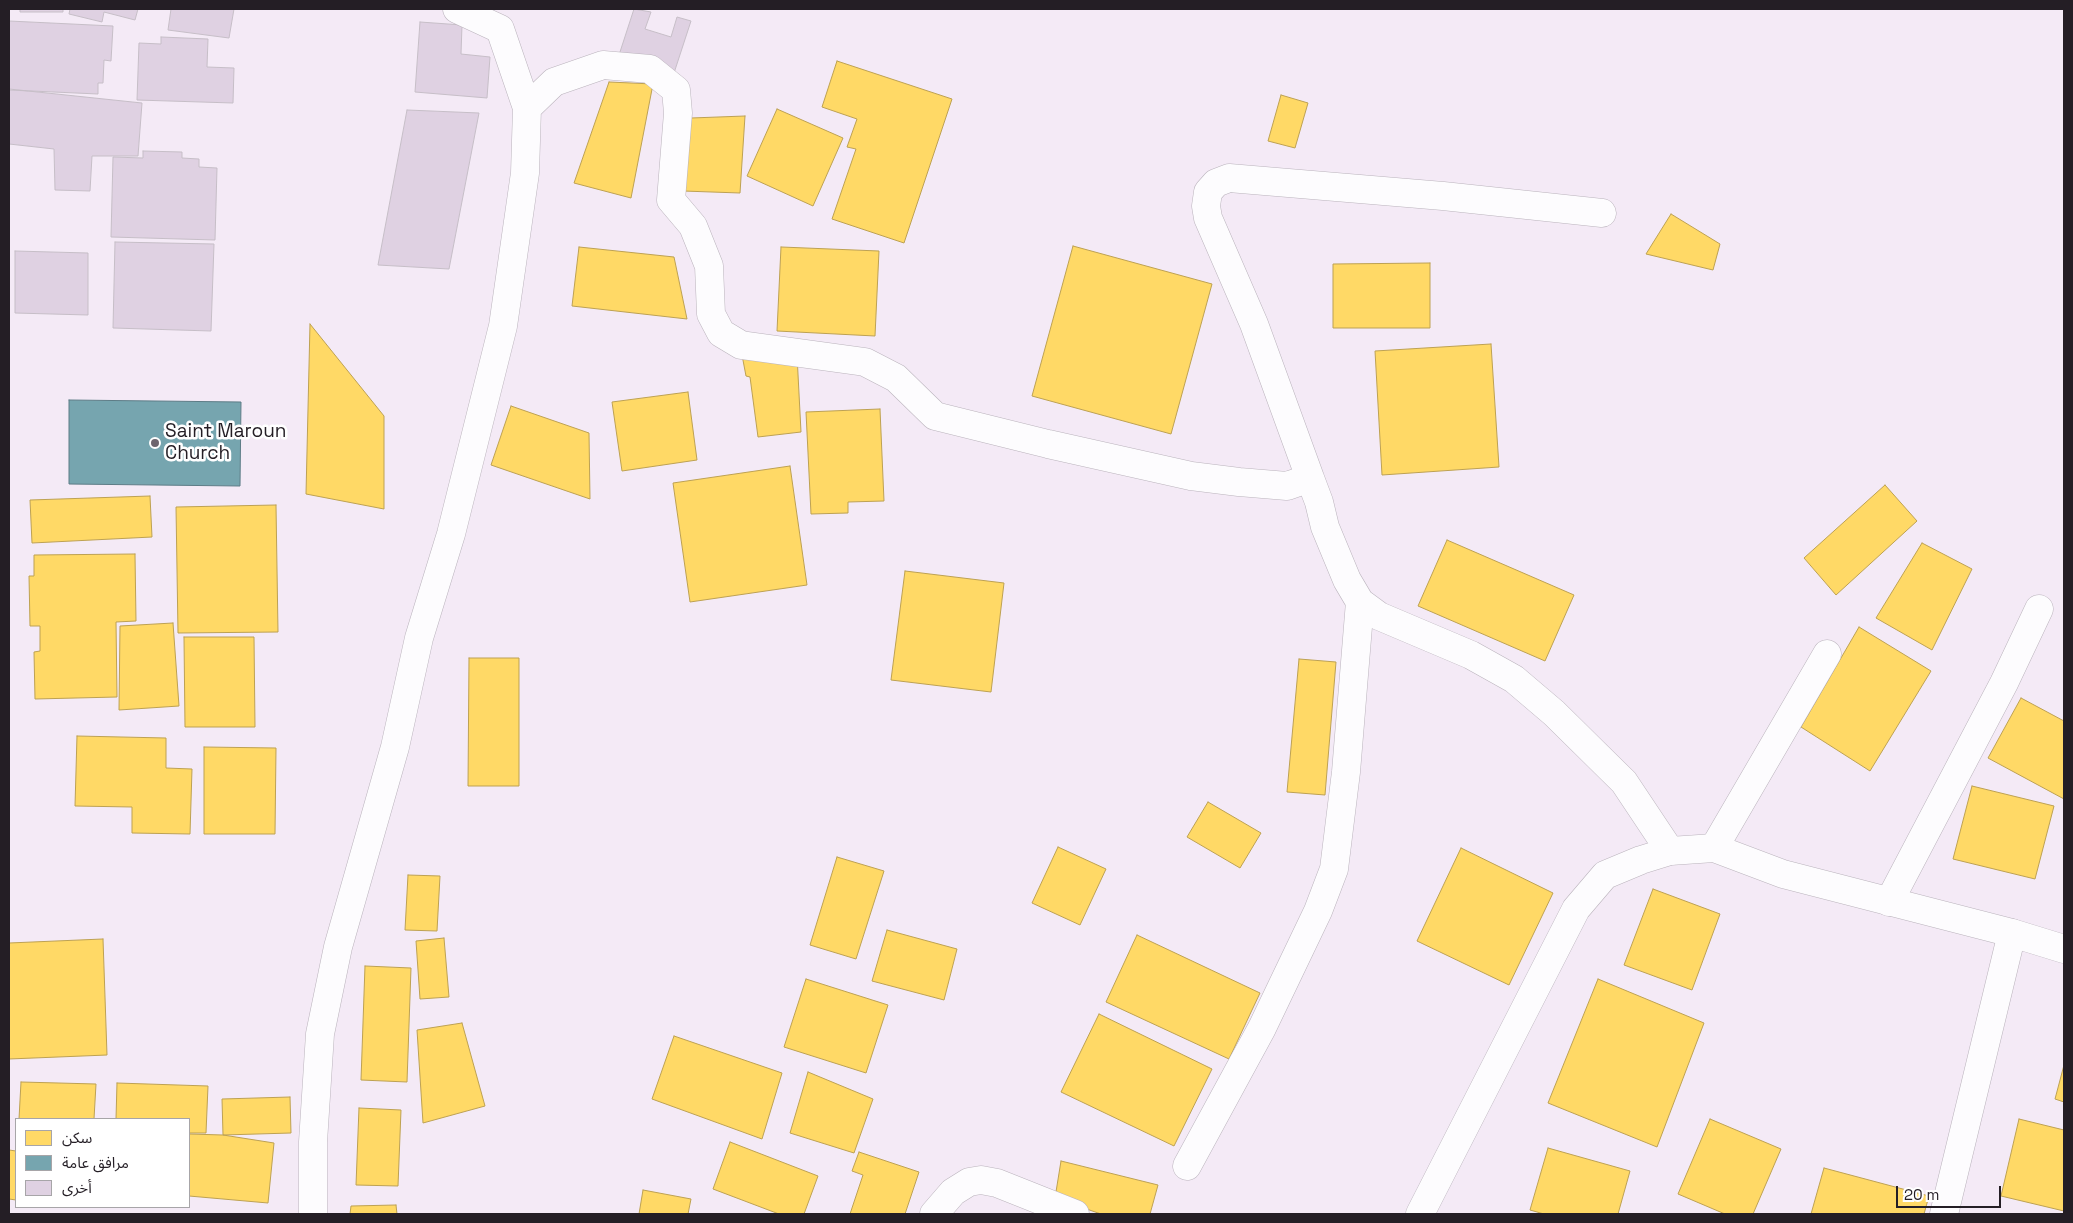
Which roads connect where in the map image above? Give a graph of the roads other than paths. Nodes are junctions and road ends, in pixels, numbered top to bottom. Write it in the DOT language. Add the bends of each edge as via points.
graph roads {
  1 [pos="457,9"];
  2 [pos="502,19"];
  3 [pos="527,108"];
  4 [pos="1602,213"];
  5 [pos="1310,478"];
  6 [pos="1360,602"];
  7 [pos="2038,609"];
  8 [pos="1828,654"];
  9 [pos="1714,848"];
  10 [pos="1670,851"];
  11 [pos="1889,902"];
  12 [pos="2012,932"];
  13 [pos="2064,949"];
  14 [pos="1188,1166"];
  15 [pos="313,1214"];
  16 [pos="934,1214"];
  17 [pos="1075,1214"];
  18 [pos="1420,1214"];
  19 [pos="1944,1214"];
  1 -- 2 [label="street"];
  2 -- 3 [label="street"];
  3 -- 5 [label="street" via="554,82 603,65 650,70 676,90 678,113 671,200 693,226 709,266 711,314 721,333 741,345 864,362 896,378 935,416 1057,446 1191,476 1287,486"];
  3 -- 15 [label="street" via="524,173 504,326 451,534 338,947 320,1034"];
  4 -- 5 [label="street" via="1230,178 1216,183 1208,192 1208,218 1254,324"];
  5 -- 6 [label="street" via="1325,527"];
  6 -- 10 [label="street" via="1379,616 1471,655 1514,679 1554,713 1624,782"];
  6 -- 14 [label="street" via="1346,772 1334,869 1318,912 1262,1028"];
  7 -- 11 [label="street" via="2004,683"];
  8 -- 9 [label="street"];
  9 -- 10 [label="street"];
  9 -- 11 [label="street" via="1782,874"];
  10 -- 18 [label="street" via="1605,875 1576,908"];
  11 -- 12 [label="street"];
  12 -- 13 [label="street"];
  12 -- 19 [label="street"];
  16 -- 17 [label="street" via="953,1192 969,1182 981,1180 997,1183"];
}
